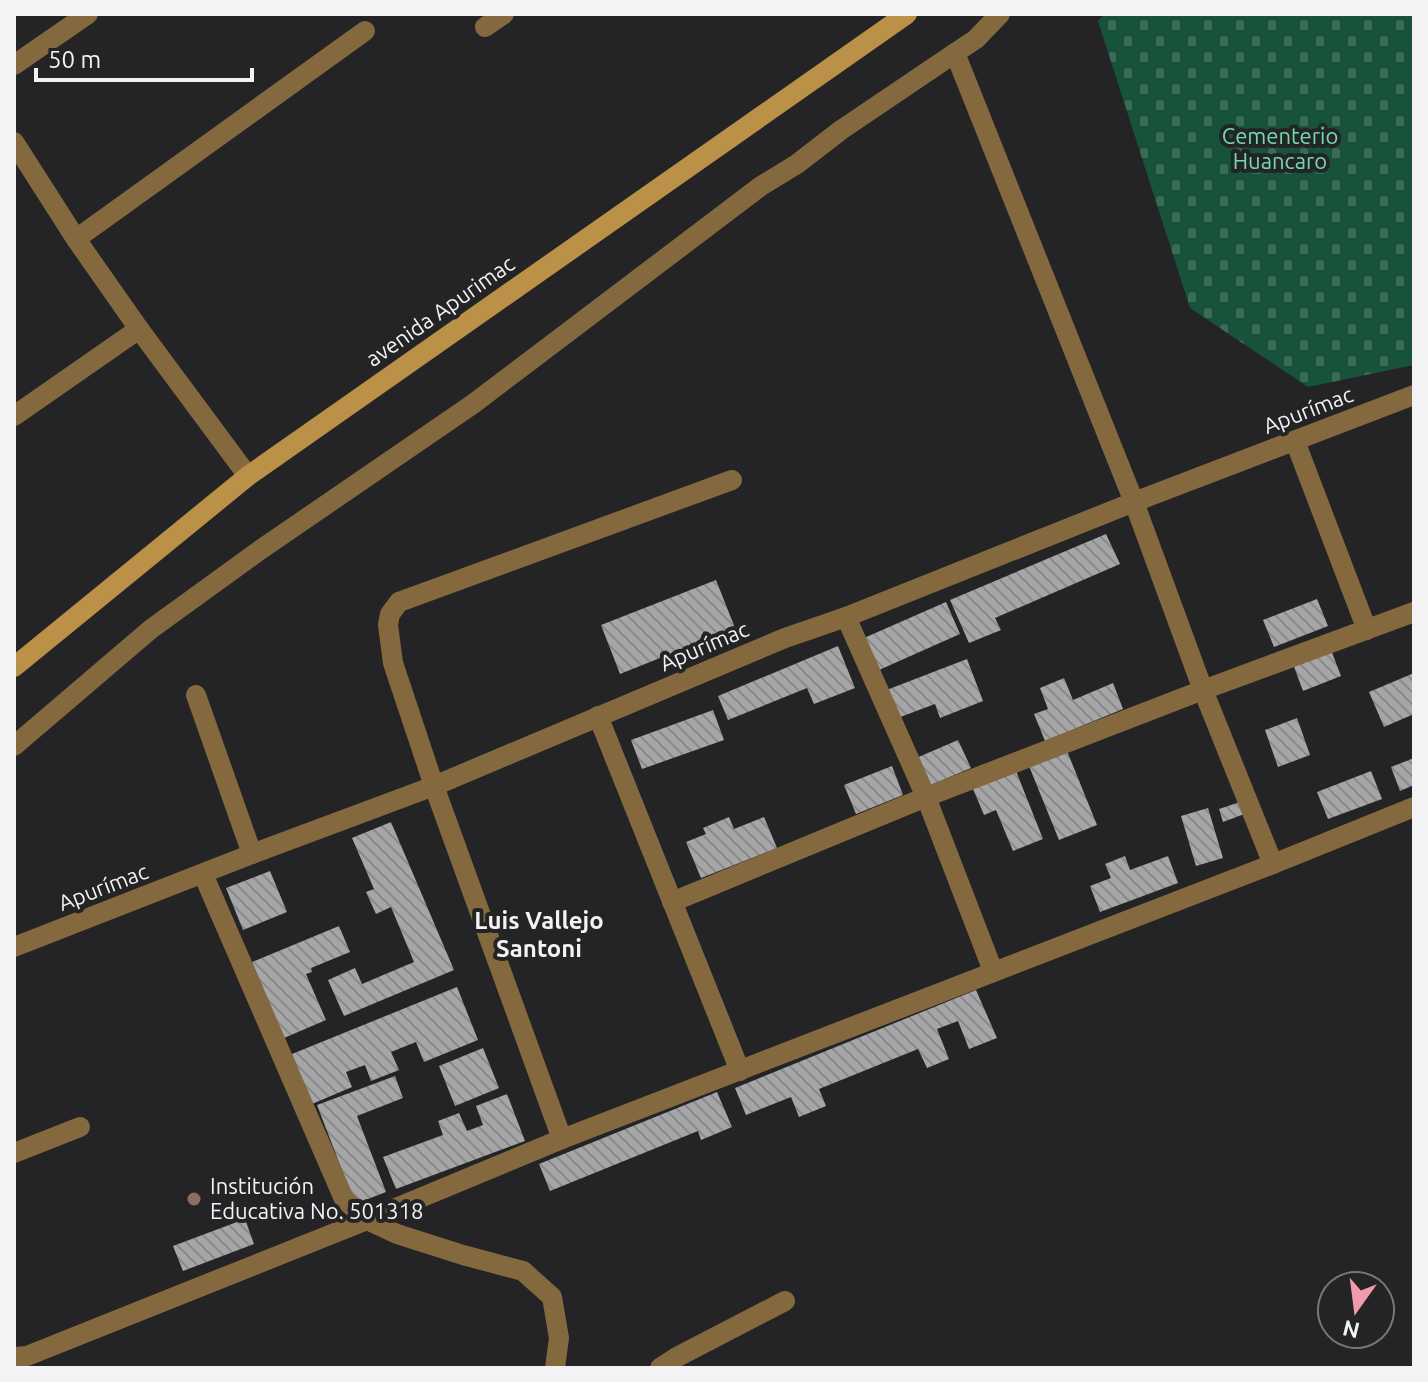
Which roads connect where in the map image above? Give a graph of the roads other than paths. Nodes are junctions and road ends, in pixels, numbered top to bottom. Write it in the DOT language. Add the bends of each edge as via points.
graph roads {
  1 [pos="88,14"];
  2 [pos="504,14"];
  3 [pos="907,14"];
  4 [pos="1000,14"];
  5 [pos="485,27"];
  6 [pos="365,31"];
  7 [pos="955,53"];
  8 [pos="14,65"];
  9 [pos="14,142"];
  10 [pos="76,239"];
  11 [pos="139,329"];
  12 [pos="1414,395"];
  13 [pos="14,416"];
  14 [pos="1295,441"];
  15 [pos="248,476"];
  16 [pos="732,480"];
  17 [pos="1134,502"];
  18 [pos="1414,612"];
  19 [pos="846,617"];
  20 [pos="1367,630"];
  21 [pos="14,667"];
  22 [pos="1203,690"];
  23 [pos="196,695"];
  24 [pos="598,716"];
  25 [pos="14,746"];
  26 [pos="434,786"];
  27 [pos="926,797"];
  28 [pos="1414,807"];
  29 [pos="252,854"];
  30 [pos="1273,864"];
  31 [pos="203,874"];
  32 [pos="672,902"];
  33 [pos="14,947"];
  34 [pos="993,971"];
  35 [pos="740,1071"];
  36 [pos="80,1127"];
  37 [pos="562,1139"];
  38 [pos="14,1153"];
  39 [pos="367,1220"];
  40 [pos="785,1301"];
  41 [pos="14,1357"];
  42 [pos="555,1368"];
  43 [pos="660,1368"];
  1 -- 8 [label="street"];
  2 -- 5 [label="street"];
  3 -- 15 [label="street, avenida Apurimac"];
  4 -- 7 [label="street"];
  6 -- 10 [label="street"];
  7 -- 17 [label="street"];
  7 -- 25 [label="street" via="761,186 473,404 151,629"];
  9 -- 10 [label="street"];
  10 -- 11 [label="street"];
  11 -- 13 [label="street"];
  11 -- 15 [label="street"];
  12 -- 14 [label="street, Apurímac"];
  14 -- 17 [label="street, Apurímac"];
  14 -- 20 [label="street"];
  15 -- 21 [label="street, avenida Apurimac"];
  16 -- 26 [label="street" via="399,602 388,625 393,663"];
  17 -- 19 [label="street, Apurímac"];
  17 -- 22 [label="street"];
  18 -- 20 [label="street"];
  19 -- 24 [label="street, Apurímac"];
  19 -- 27 [label="street"];
  20 -- 22 [label="street"];
  22 -- 27 [label="street"];
  22 -- 30 [label="street"];
  23 -- 29 [label="street"];
  24 -- 26 [label="street, Apurímac"];
  24 -- 32 [label="street"];
  26 -- 29 [label="street, Apurímac"];
  26 -- 37 [label="street"];
  27 -- 32 [label="street"];
  27 -- 34 [label="street"];
  28 -- 30 [label="street"];
  29 -- 31 [label="street, Apurímac"];
  30 -- 34 [label="street"];
  31 -- 33 [label="street, Apurímac"];
  31 -- 39 [label="street" via="344,1199"];
  32 -- 35 [label="street"];
  34 -- 35 [label="street"];
  35 -- 37 [label="street"];
  36 -- 38 [label="street"];
  37 -- 39 [label="street"];
  39 -- 41 [label="street"];
  39 -- 42 [label="street" via="523,1271 552,1297 559,1338"];
  40 -- 43 [label="street"];
}
